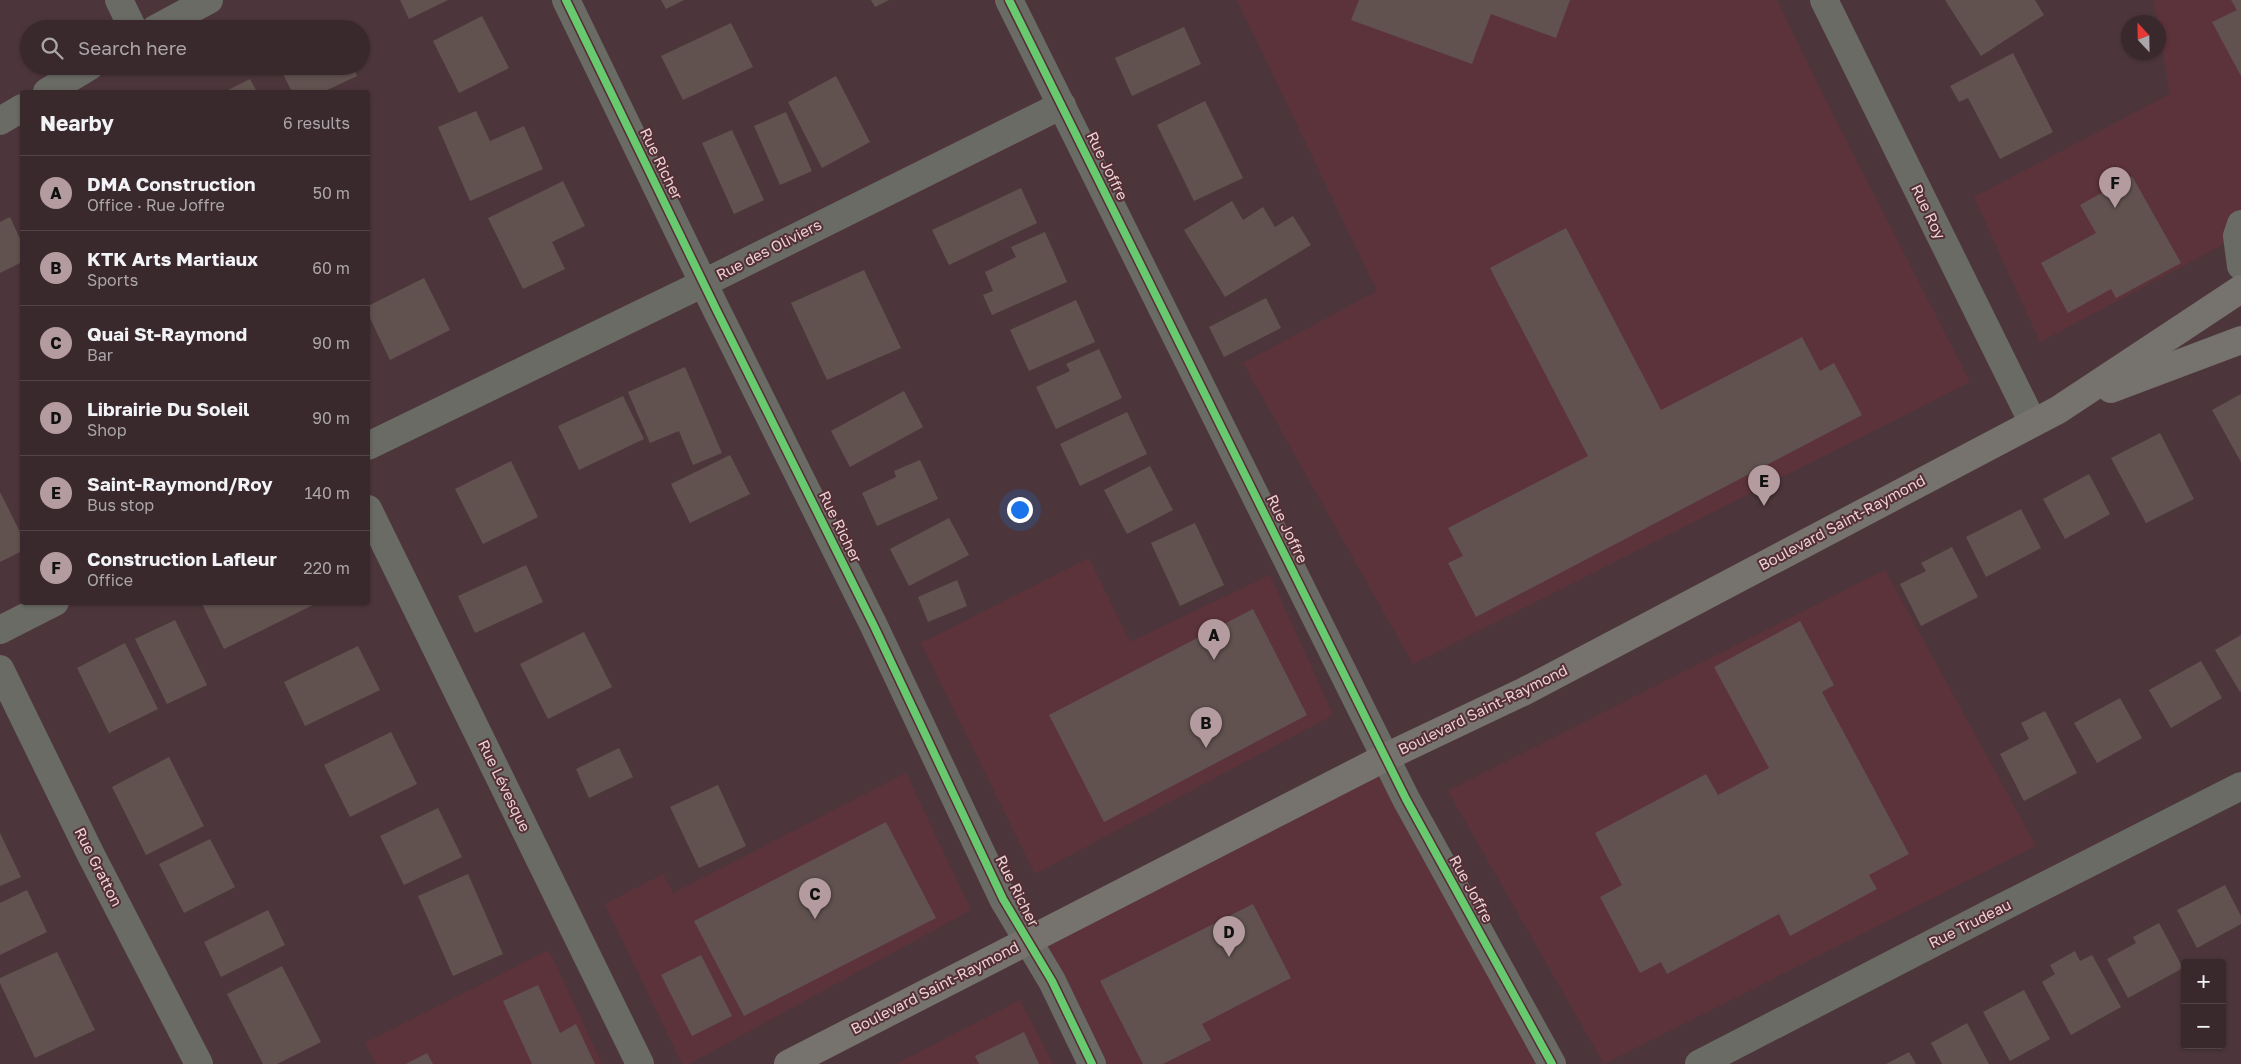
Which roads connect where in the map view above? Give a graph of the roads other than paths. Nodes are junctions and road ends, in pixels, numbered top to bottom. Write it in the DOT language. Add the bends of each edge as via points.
graph roads {
  1 [pos="119,0"];
  2 [pos="209,0"];
  3 [pos="566,0"];
  4 [pos="1009,0"];
  5 [pos="1824,0"];
  6 [pos="129,20"];
  7 [pos="172,20"];
  8 [pos="75,75"];
  9 [pos="50,90"];
  10 [pos="1062,105"];
  11 [pos="20,109"];
  12 [pos="0,121"];
  13 [pos="2241,224"];
  14 [pos="2241,266"];
  15 [pos="704,283"];
  16 [pos="2241,289"];
  17 [pos="2241,340"];
  18 [pos="2067,405"];
  19 [pos="2033,423"];
  20 [pos="370,445"];
  21 [pos="370,513"];
  22 [pos="49,605"];
  23 [pos="0,630"];
  24 [pos="0,669"];
  25 [pos="1386,757"];
  26 [pos="2241,786"];
  27 [pos="1027,941"];
  28 [pos="199,1064"];
  29 [pos="640,1064"];
  30 [pos="788,1064"];
  31 [pos="1092,1064"];
  32 [pos="1552,1064"];
  33 [pos="1699,1064"];
  1 -- 6 [label="street"];
  2 -- 7 [label="street"];
  3 -- 15 [label="street, Rue Richer"];
  4 -- 10 [label="street, Rue Joffre"];
  5 -- 19 [label="street, Rue Roy"];
  8 -- 9 [label="street"];
  10 -- 15 [label="street, Rue des Oliviers"];
  10 -- 25 [label="street, Rue Joffre"];
  11 -- 12 [label="street"];
  13 -- 14 [label="street" via="2237,236"];
  15 -- 20 [label="street, Rue des Oliviers"];
  15 -- 27 [label="street, Rue Richer" via="874,626 1003,899"];
  16 -- 18 [label="main road, Boulevard Saint-Raymond"];
  17 -- 18 [label="main road, Boulevard Saint-Raymond"];
  18 -- 19 [label="main road, Boulevard Saint-Raymond"];
  19 -- 25 [label="main road, Boulevard Saint-Raymond" via="1523,692"];
  21 -- 29 [label="street, Rue Lévesque"];
  22 -- 23 [label="street"];
  24 -- 28 [label="street, Rue Gratton"];
  25 -- 27 [label="main road, Boulevard Saint-Raymond"];
  25 -- 32 [label="street, Rue Joffre"];
  26 -- 33 [label="street, Rue Trudeau"];
  27 -- 30 [label="main road, Boulevard Saint-Raymond"];
  27 -- 31 [label="street, Rue Richer" via="1052,981"];
}
